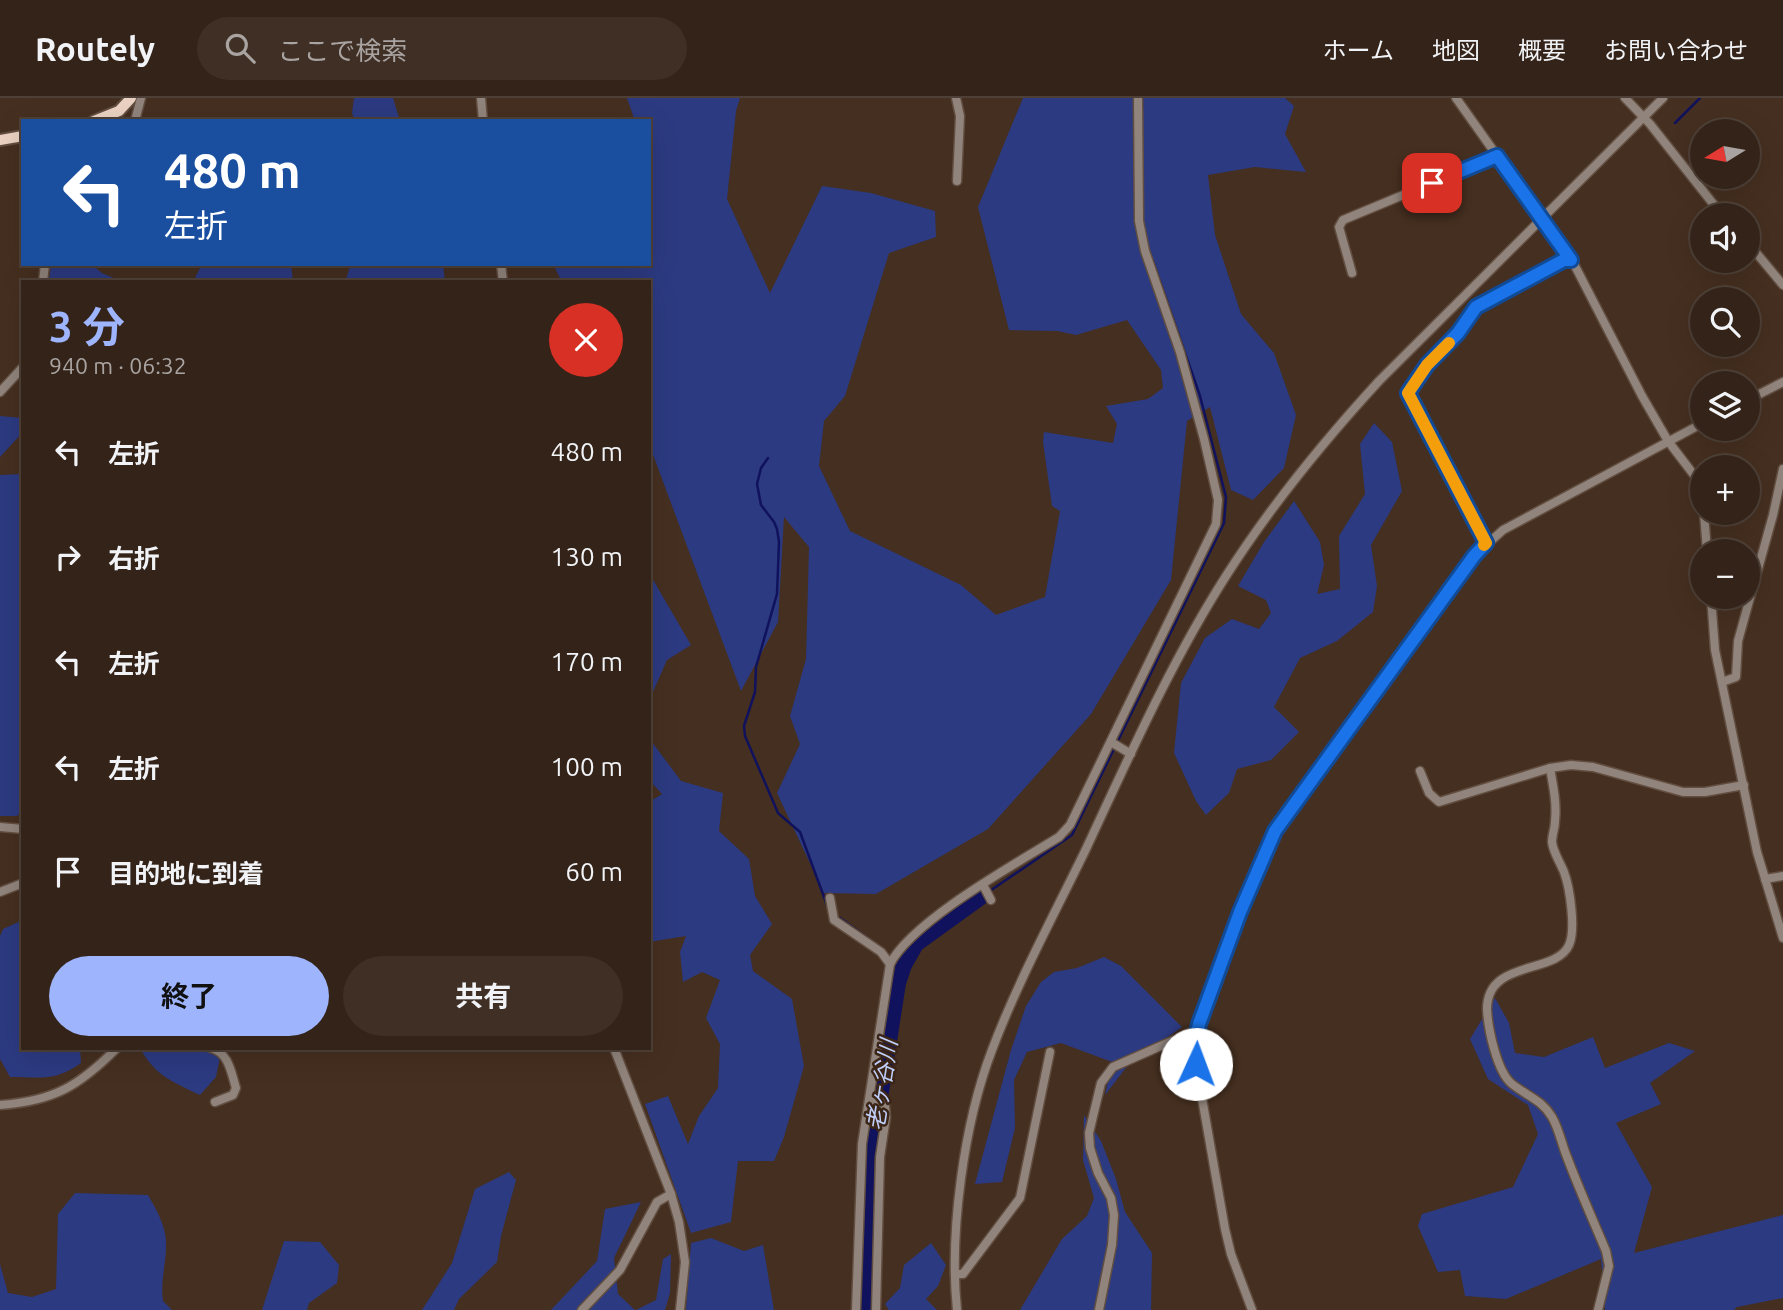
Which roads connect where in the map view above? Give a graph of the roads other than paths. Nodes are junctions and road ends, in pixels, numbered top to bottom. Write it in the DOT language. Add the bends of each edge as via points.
graph roads {
  1 [pos="131,98"];
  2 [pos="141,98"];
  3 [pos="481,98"];
  4 [pos="956,98"];
  5 [pos="1138,98"];
  6 [pos="1456,98"];
  7 [pos="1625,98"];
  8 [pos="1662,98"];
  9 [pos="1644,117"];
  10 [pos="99,119"];
  11 [pos="136,119"];
  12 [pos="483,119"];
  13 [pos="21,136"];
  14 [pos="0,140"];
  15 [pos="1497,156"];
  16 [pos="957,181"];
  17 [pos="1712,203"];
  18 [pos="1542,218"];
  19 [pos="1760,257"];
  20 [pos="1571,260"];
  21 [pos="1352,273"];
  22 [pos="1783,285"];
  23 [pos="21,370"];
  24 [pos="1783,382"];
  25 [pos="0,393"];
  26 [pos="1760,394"];
  27 [pos="1690,430"];
  28 [pos="1668,441"];
  29 [pos="1690,469"];
  30 [pos="1783,469"];
  31 [pos="1773,515"];
  32 [pos="1783,522"];
  33 [pos="1486,543"];
  34 [pos="1712,609"];
  35 [pos="1722,682"];
  36 [pos="1113,743"];
  37 [pos="1127,751"];
  38 [pos="1550,768"];
  39 [pos="1420,771"];
  40 [pos="1744,785"];
  41 [pos="0,827"];
  42 [pos="21,829"];
  43 [pos="1783,876"];
  44 [pos="1766,879"];
  45 [pos="21,884"];
  46 [pos="983,885"];
  47 [pos="0,892"];
  48 [pos="830,898"];
  49 [pos="991,900"];
  50 [pos="1783,938"];
  51 [pos="892,960"];
  52 [pos="1197,1030"];
  53 [pos="115,1050"];
  54 [pos="218,1050"];
  55 [pos="615,1050"];
  56 [pos="1050,1052"];
  57 [pos="870,1101"];
  58 [pos="215,1102"];
  59 [pos="0,1105"];
  60 [pos="671,1194"];
  61 [pos="955,1274"];
  62 [pos="582,1310"];
  63 [pos="680,1310"];
  64 [pos="856,1310"];
  65 [pos="876,1310"];
  66 [pos="957,1310"];
  67 [pos="1099,1310"];
  68 [pos="1252,1310"];
  69 [pos="1598,1310"];
  1 -- 10 [label="main road" via="119,111"];
  2 -- 11 [label="street"];
  3 -- 12 [label="street"];
  4 -- 16 [label="street" via="960,116"];
  5 -- 36 [label="street" via="1141,231 1204,439 1218,514"];
  6 -- 15 [label="street"];
  7 -- 9 [label="street"];
  8 -- 9 [label="street"];
  9 -- 17 [label="street"];
  9 -- 18 [label="street"];
  13 -- 14 [label="main road"];
  15 -- 18 [label="street"];
  15 -- 21 [label="street" via="1343,220 1339,227"];
  18 -- 20 [label="street"];
  18 -- 37 [label="street" via="1378,381 1288,489 1227,574"];
  19 -- 22 [label="street"];
  20 -- 28 [label="street"];
  20 -- 33 [label="street" via="1476,307 1408,393"];
  23 -- 25 [label="street"];
  24 -- 26 [label="street"];
  27 -- 28 [label="street"];
  28 -- 29 [label="street"];
  28 -- 33 [label="street" via="1516,522"];
  30 -- 31 [label="street"];
  31 -- 32 [label="street"];
  31 -- 35 [label="street" via="1738,640 1736,677"];
  33 -- 52 [label="street" via="1275,831"];
  34 -- 35 [label="street"];
  35 -- 40 [label="street"];
  36 -- 37 [label="street"];
  36 -- 46 [label="street" via="1070,825 1059,837"];
  37 -- 61 [label="street" via="991,1052 971,1123 958,1203"];
  38 -- 39 [label="street" via="1439,802 1429,793"];
  38 -- 40 [label="street" via="1593,767 1683,792"];
  38 -- 69 [label="street" via="1555,803 1552,841 1570,901 1570,943 1556,958 1497,983 1487,1009 1492,1044 1504,1074 1544,1105 1554,1120 1606,1251 1609,1266"];
  40 -- 44 [label="street"];
  41 -- 42 [label="street"];
  43 -- 44 [label="street"];
  44 -- 50 [label="street"];
  45 -- 47 [label="street"];
  46 -- 49 [label="street"];
  46 -- 51 [label="street" via="925,925"];
  48 -- 51 [label="street" via="834,920"];
  51 -- 57 [label="street"];
  52 -- 67 [label="street" via="1114,1067 1095,1099 1090,1148 1114,1215"];
  52 -- 68 [label="street" via="1196,1064 1225,1229"];
  53 -- 59 [label="street" via="80,1082 55,1095"];
  54 -- 58 [label="street" via="226,1058 236,1088 233,1095"];
  55 -- 60 [label="street"];
  56 -- 61 [label="street" via="1020,1198 963,1274"];
  57 -- 64 [label="street" via="862,1144"];
  57 -- 65 [label="street" via="882,1102 887,1117 880,1157"];
  60 -- 62 [label="street" via="657,1202 620,1270"];
  60 -- 63 [label="street" via="685,1262"];
  61 -- 66 [label="street"];
}
